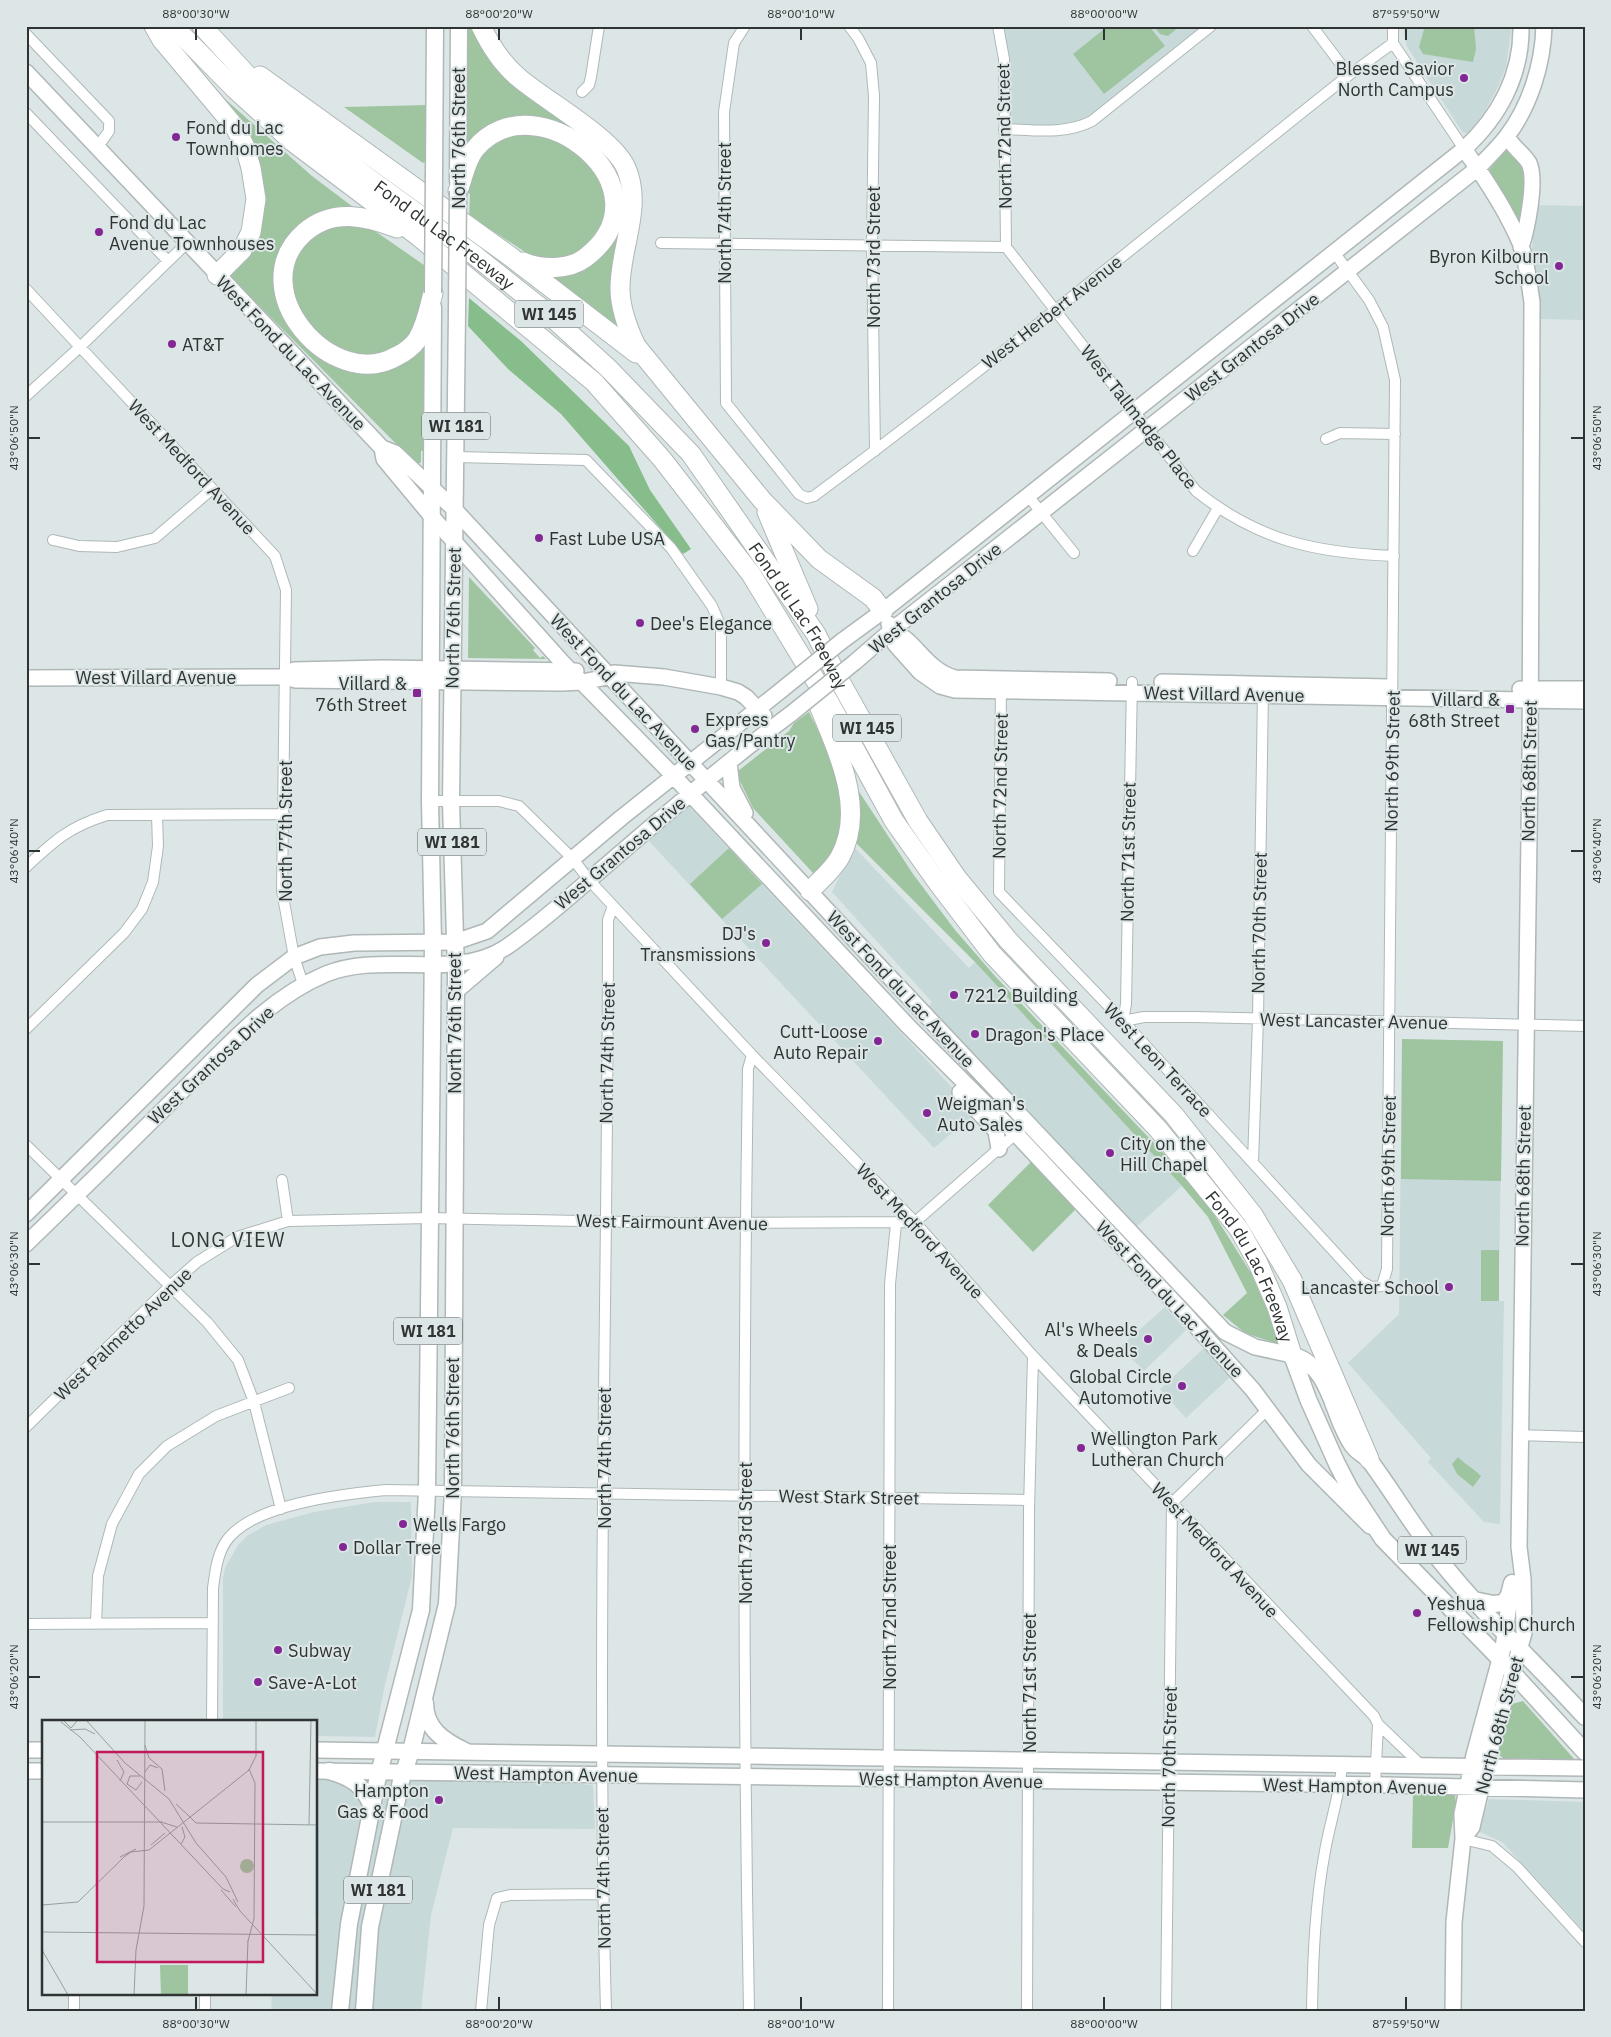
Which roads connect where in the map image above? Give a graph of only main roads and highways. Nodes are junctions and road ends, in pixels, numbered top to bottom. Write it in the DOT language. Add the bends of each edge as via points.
graph roads {
  1 [pos="154,26"];
  2 [pos="173,26"];
  3 [pos="202,26"];
  4 [pos="435,26"];
  5 [pos="459,26"];
  6 [pos="480,26"];
  7 [pos="224,51"];
  8 [pos="458,191"];
  9 [pos="418,236"];
  10 [pos="511,257"];
  11 [pos="217,275"];
  12 [pos="433,293"];
  13 [pos="655,371"];
  14 [pos="762,500"];
  15 [pos="883,611"];
  16 [pos="816,634"];
  17 [pos="797,651"];
  18 [pos="810,891"];
  19 [pos="1292,1355"];
  20 [pos="1369,1459"];
  21 [pos="1512,1584"];
  22 [pos="1474,1600"];
  23 [pos="425,1694"];
  24 [pos="1583,1712"];
  25 [pos="465,1751"];
  26 [pos="1585,1752"];
  27 [pos="323,1771"];
  28 [pos="372,1808"];
  29 [pos="340,2011"];
  30 [pos="364,2011"];
  1 -- 11 [label="highway" via="234,127 245,147 251,168 256,199 252,229 244,247"];
  2 -- 9 [label="highway, Fond du Lac Freeway / WI 145" via="293,142"];
  3 -- 7 [label="highway, Fond du Lac Freeway / WI 145"];
  4 -- 12 [label="main road, North 76th Street / WI 181, bridge"];
  5 -- 8 [label="main road, North 76th Street / WI 181"];
  6 -- 13 [label="highway" via="508,68 606,143 625,166 633,207 621,271 621,305 636,346"];
  7 -- 10 [label="highway"];
  7 -- 16 [label="highway, Fond du Lac Freeway / WI 145" via="272,102 367,177 473,254 546,312 608,368 691,454"];
  8 -- 10 [label="highway" via="475,149 509,128 538,126 555,132 585,149 604,167 612,184 613,220 596,249 582,260 553,267 534,267"];
  8 -- 23 [label="main road, North 76th Street / WI 181, bridge" via="452,802 456,963 453,1491 447,1604"];
  9 -- 12 [label="highway" via="359,216 326,219 312,226 293,245 286,260 283,290 288,308 304,332 335,356 363,364 390,361 417,340"];
  9 -- 17 [label="highway, Fond du Lac Freeway / WI 145" via="594,382 662,459 751,574"];
  10 -- 13 [label="highway" via="614,334"];
  12 -- 28 [label="main road, North 76th Street / WI 181" via="430,801 433,943 427,1492 421,1610"];
  13 -- 14 [label="highway"];
  14 -- 15 [label="highway" via="819,559 873,598"];
  14 -- 16 [label="highway"];
  16 -- 20 [label="highway, Fond du Lac Freeway / WI 145" via="918,821 957,878 1008,940 1174,1115 1253,1215 1292,1280"];
  17 -- 18 [label="highway" via="840,759 850,802 842,854"];
  17 -- 19 [label="highway, Fond du Lac Freeway / WI 145" via="894,821 992,954 1158,1129 1239,1229 1277,1307"];
  19 -- 20 [label="main road" via="1306,1361 1320,1374 1348,1438 1360,1454"];
  19 -- 26 [label="main road, West Fond du Lac Avenue / WI 145" via="1337,1464 1383,1539"];
  20 -- 22 [label="main road, WI 145" via="1421,1536"];
  21 -- 22 [label="main road" via="1504,1602 1493,1604"];
  22 -- 24 [label="main road, WI 145"];
  23 -- 25 [label="main road" via="425,1712 431,1726 443,1739"];
  23 -- 30 [label="main road, North 76th Street / WI 181" via="403,1771 370,1927"];
  27 -- 28 [label="main road" via="356,1782"];
  28 -- 29 [label="main road, North 76th Street / WI 181" via="349,1924"];
}
